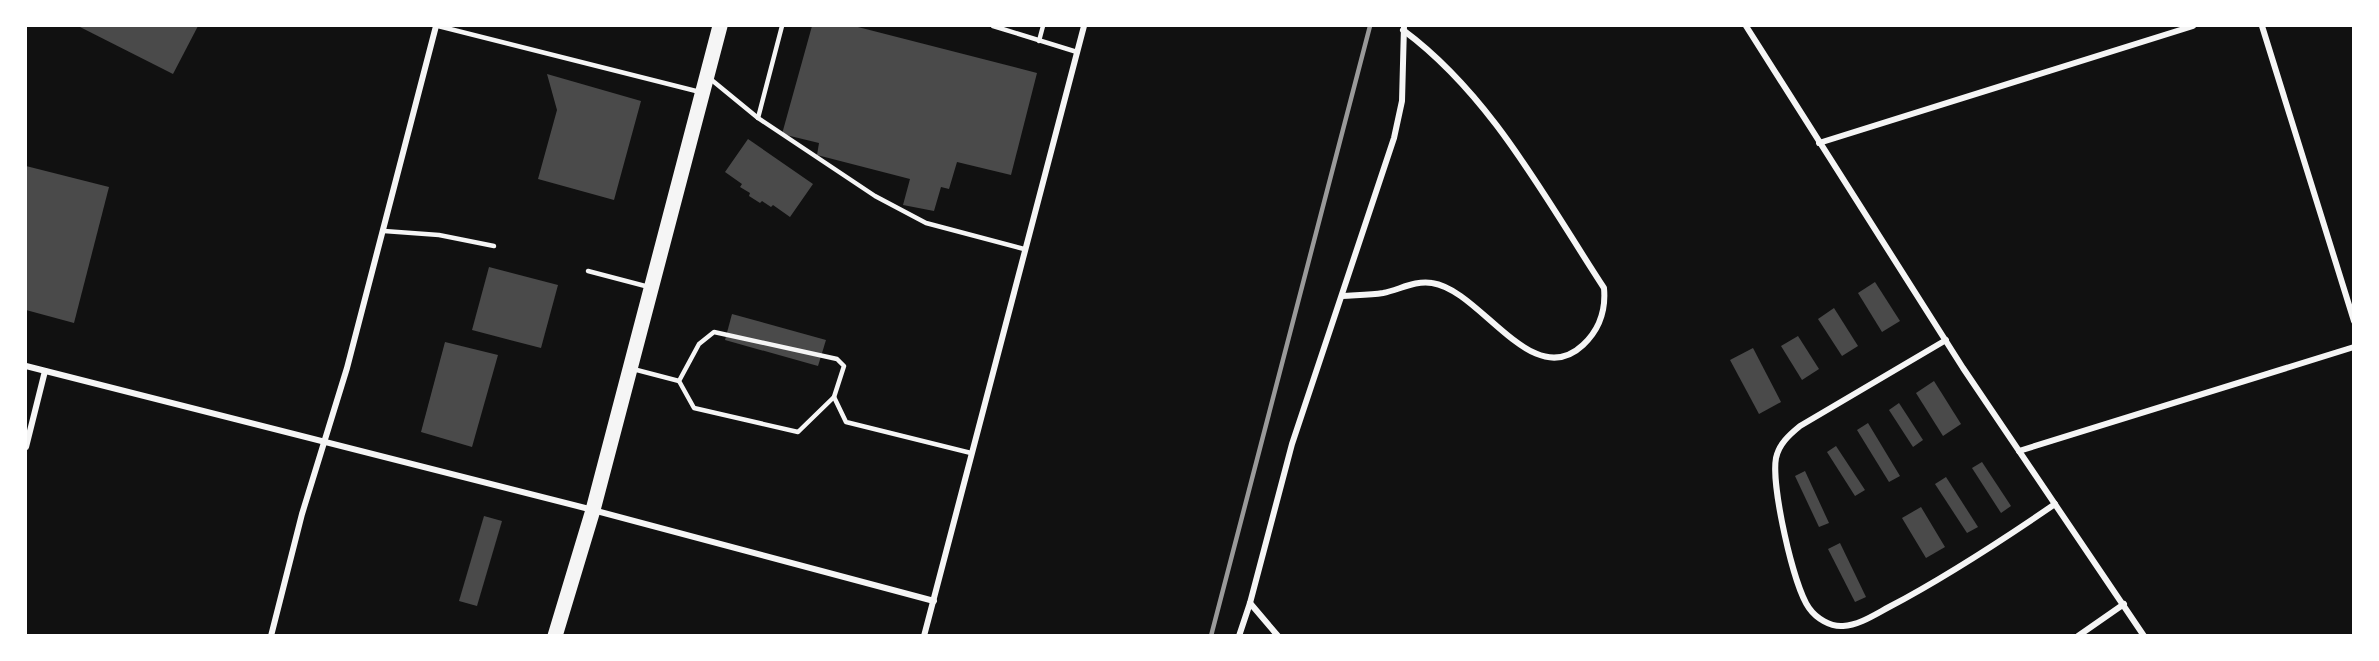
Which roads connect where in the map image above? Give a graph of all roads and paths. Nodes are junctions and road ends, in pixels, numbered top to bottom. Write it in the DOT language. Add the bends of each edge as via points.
graph roads {
  1 [pos="437,26"];
  2 [pos="720,26"];
  3 [pos="782,26"];
  4 [pos="993,26"];
  5 [pos="1043,26"];
  6 [pos="1084,26"];
  7 [pos="1746,26"];
  8 [pos="2193,26"];
  9 [pos="2262,26"];
  10 [pos="1404,28"];
  11 [pos="1039,41"];
  12 [pos="1077,52"];
  13 [pos="706,75"];
  14 [pos="702,92"];
  15 [pos="758,118"];
  16 [pos="1819,142"];
  17 [pos="384,231"];
  18 [pos="494,246"];
  19 [pos="1024,249"];
  20 [pos="588,271"];
  21 [pos="651,288"];
  22 [pos="1342,296"];
  23 [pos="2354,321"];
  24 [pos="1946,340"];
  25 [pos="2354,347"];
  26 [pos="26,366"];
  27 [pos="630,369"];
  28 [pos="45,371"];
  29 [pos="679,381"];
  30 [pos="834,397"];
  31 [pos="324,441"];
  32 [pos="26,447"];
  33 [pos="2019,451"];
  34 [pos="971,453"];
  35 [pos="2055,504"];
  36 [pos="593,510"];
  37 [pos="934,601"];
  38 [pos="1250,603"];
  39 [pos="2124,604"];
  40 [pos="271,636"];
  41 [pos="555,636"];
  42 [pos="924,636"];
  43 [pos="1239,636"];
  44 [pos="1278,636"];
  45 [pos="2078,636"];
  46 [pos="2144,636"];
  1 -- 14 [label="lane"];
  1 -- 17 [label="street"];
  2 -- 13 [label="main road"];
  3 -- 15 [label="lane"];
  4 -- 11 [label="lane"];
  5 -- 11 [label="lane"];
  6 -- 12 [label="street"];
  7 -- 16 [label="street"];
  8 -- 16 [label="street"];
  9 -- 23 [label="street"];
  10 -- 22 [label="street" via="1402,101 1394,138"];
  10 -- 22 [label="street" via="1466,88 1507,140 1604,288 1605,304 1591,337 1578,349 1562,357 1543,357 1525,348 1458,292 1432,283"];
  11 -- 12 [label="lane"];
  12 -- 19 [label="street"];
  13 -- 14 [label="main road"];
  13 -- 15 [label="lane"];
  14 -- 21 [label="main road"];
  15 -- 19 [label="lane" via="875,196 926,223"];
  16 -- 24 [label="street"];
  17 -- 18 [label="lane" via="439,235"];
  17 -- 31 [label="street"];
  19 -- 34 [label="street"];
  20 -- 21 [label="lane"];
  21 -- 27 [label="main road"];
  22 -- 38 [label="street" via="1292,444"];
  24 -- 33 [label="street"];
  24 -- 35 [label="street" via="1800,426 1785,438 1776,455 1776,486 1797,578 1809,608 1822,622 1841,627 1860,623 1911,596"];
  25 -- 33 [label="street"];
  26 -- 28 [label="street"];
  27 -- 29 [label="lane"];
  27 -- 36 [label="main road"];
  28 -- 31 [label="street"];
  28 -- 32 [label="street"];
  29 -- 30 [label="lane" via="694,408 798,432"];
  29 -- 30 [label="lane" via="699,344 714,332 837,359 844,366"];
  30 -- 34 [label="lane" via="846,422"];
  31 -- 36 [label="street"];
  31 -- 40 [label="street"];
  33 -- 35 [label="street"];
  34 -- 37 [label="street"];
  35 -- 39 [label="street"];
  36 -- 37 [label="street"];
  36 -- 41 [label="main road"];
  37 -- 42 [label="street"];
  38 -- 43 [label="street"];
  38 -- 44 [label="street"];
  39 -- 45 [label="street"];
  39 -- 46 [label="street"];
}
